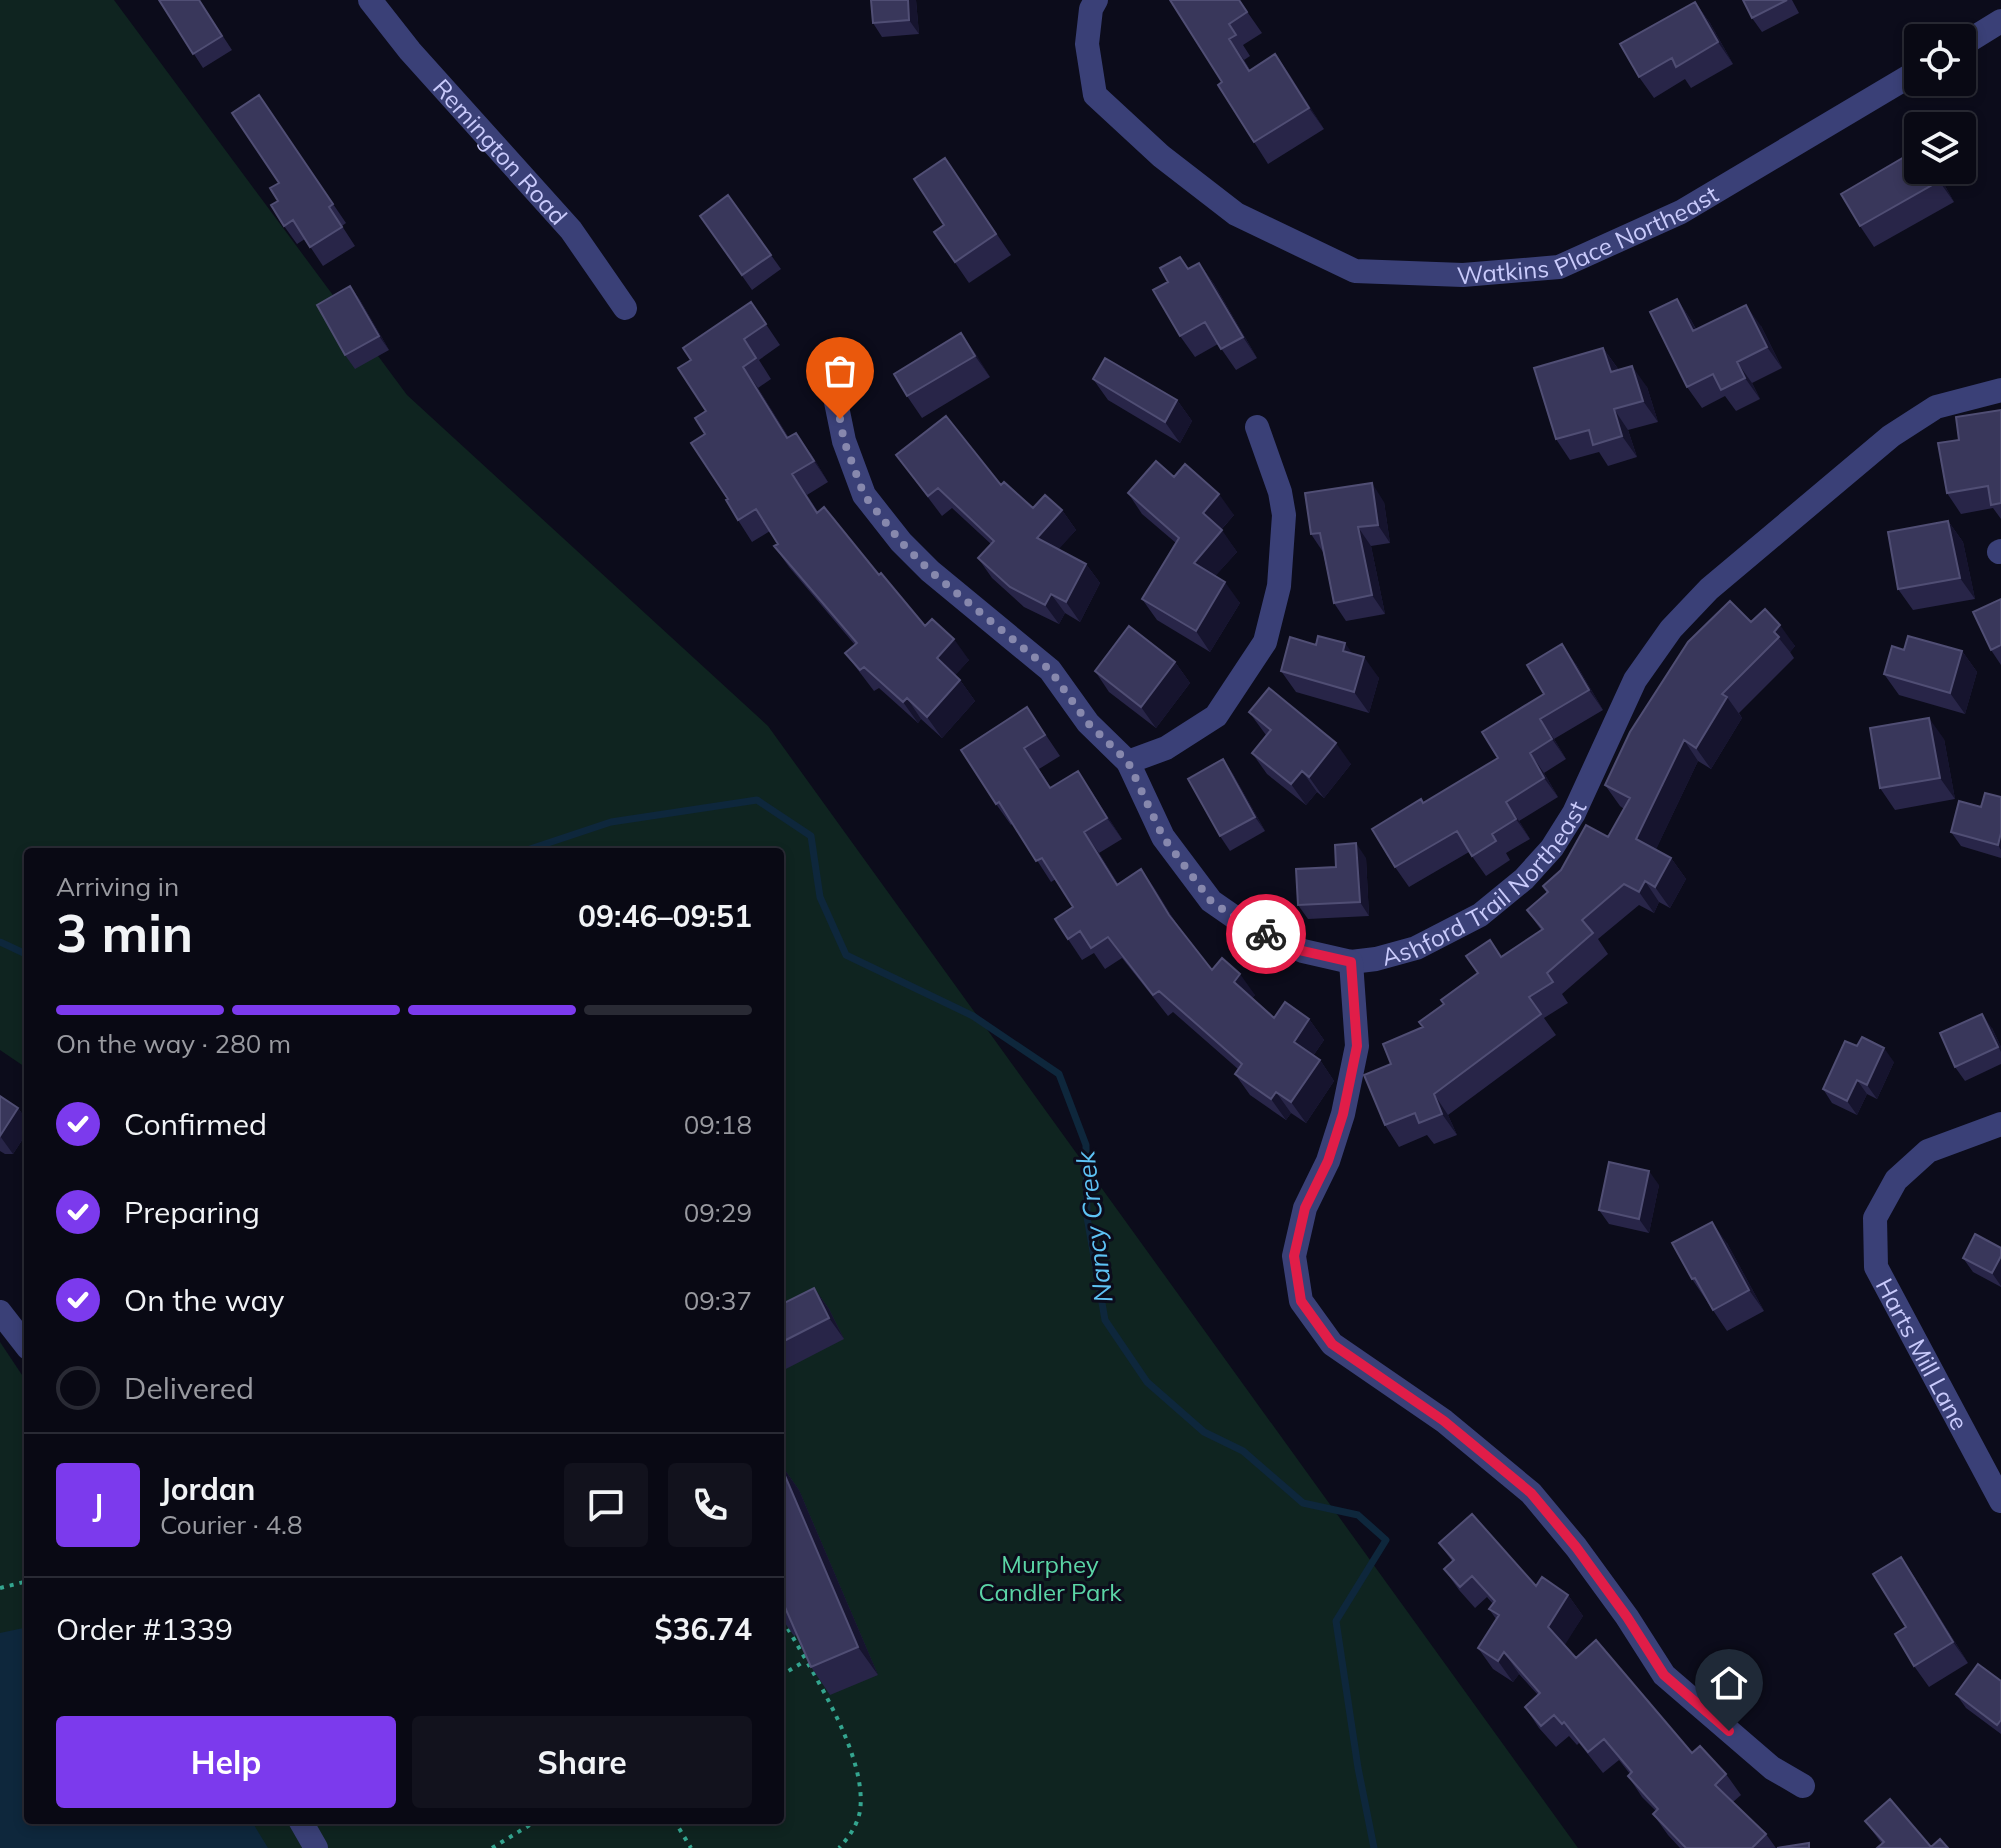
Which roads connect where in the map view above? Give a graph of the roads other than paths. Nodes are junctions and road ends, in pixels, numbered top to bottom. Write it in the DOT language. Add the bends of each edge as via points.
graph roads {
  1 [pos="370,0"];
  2 [pos="1096,0"];
  3 [pos="2001,21"];
  4 [pos="1976,36"];
  5 [pos="1904,79"];
  6 [pos="625,308"];
  7 [pos="834,375"];
  8 [pos="2001,390"];
  9 [pos="1257,427"];
  10 [pos="1128,762"];
  11 [pos="1351,962"];
  12 [pos="2001,1124"];
  13 [pos="0,1312"];
  14 [pos="24,1343"];
  15 [pos="2001,1501"];
  16 [pos="1803,1786"];
  17 [pos="302,1824"];
  18 [pos="316,1848"];
  1 -- 6 [label="street, Remington Road" via="571,230"];
  2 -- 5 [label="street, Watkins Place Northeast" via="1087,44 1095,95 1161,156 1236,214 1355,271 1463,275 1559,267 1681,212"];
  3 -- 4 [label="street"];
  7 -- 10 [label="street, Ashford Trail Northeast" via="844,441 864,495 930,571 1050,670 1088,723"];
  8 -- 11 [label="street, Ashford Trail Northeast" via="1936,407 1891,436 1709,589 1671,629 1635,680 1574,813 1524,879 1480,915 1416,948"];
  9 -- 10 [label="street" via="1284,515 1279,586 1265,642 1216,716 1166,748"];
  10 -- 11 [label="street, Ashford Trail Northeast" via="1163,837 1211,901 1247,926 1303,951"];
  11 -- 16 [label="street" via="1357,1046 1343,1114 1305,1208 1294,1256 1301,1301 1332,1344 1444,1421 1531,1493 1602,1582 1664,1675 1772,1768"];
  12 -- 15 [label="street, Harts Mill Lane" via="1928,1151 1896,1180 1875,1218 1876,1267"];
  13 -- 14 [label="street"];
  17 -- 18 [label="street"];
}
